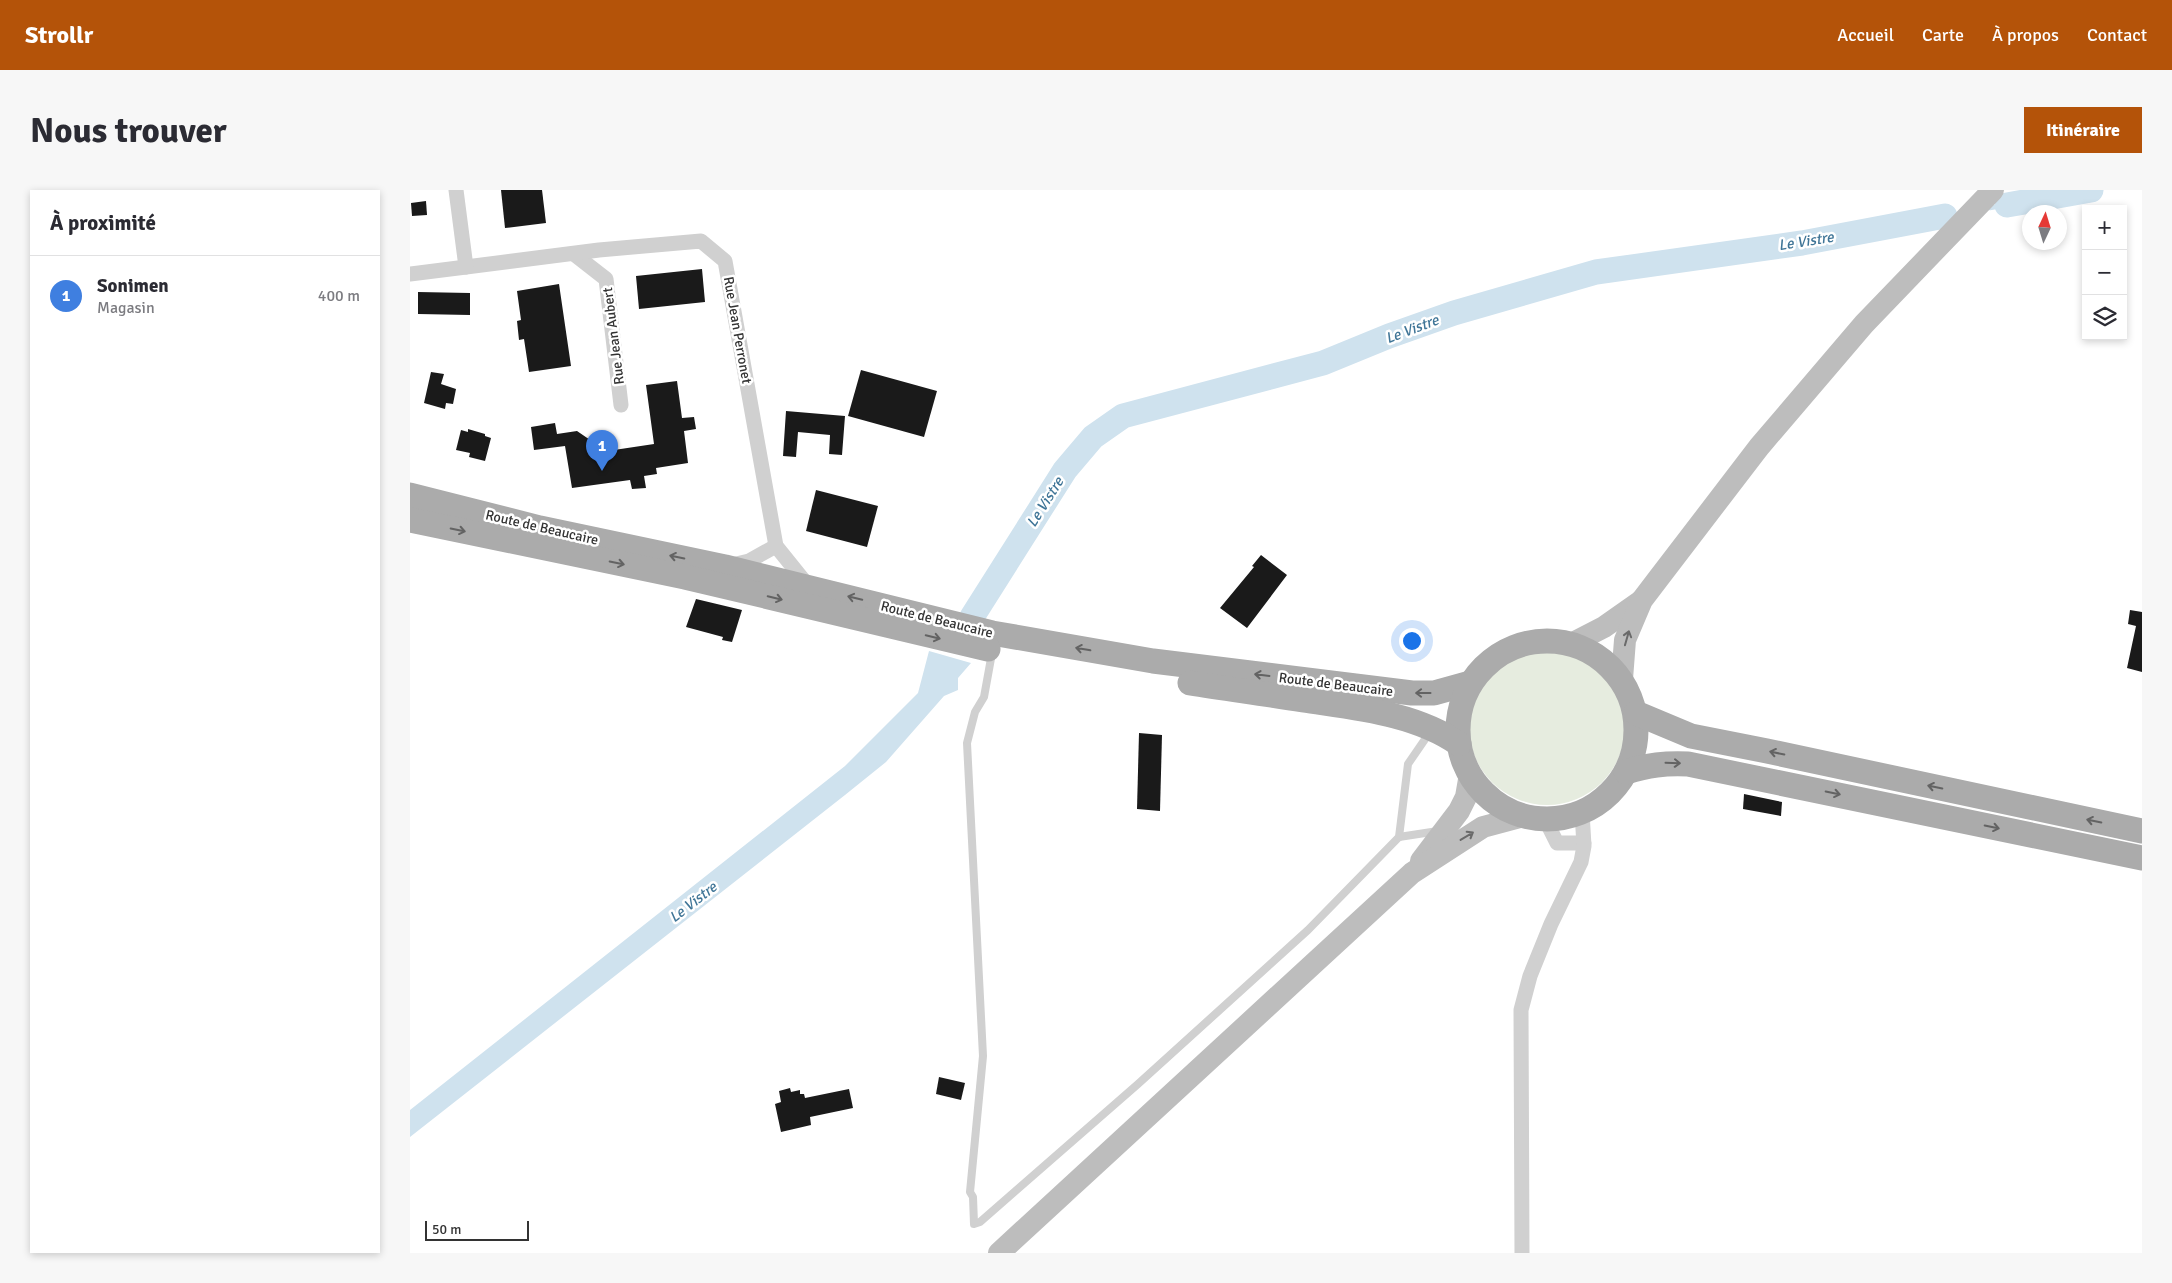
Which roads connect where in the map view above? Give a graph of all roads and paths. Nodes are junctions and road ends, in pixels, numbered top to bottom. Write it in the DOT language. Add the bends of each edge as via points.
graph roads {
  1 [pos="456,190"];
  2 [pos="1993,190"];
  3 [pos="574,254"];
  4 [pos="466,267"];
  5 [pos="410,274"];
  6 [pos="621,405"];
  7 [pos="410,495"];
  8 [pos="410,520"];
  9 [pos="776,546"];
  10 [pos="725,566"];
  11 [pos="809,587"];
  12 [pos="1642,600"];
  13 [pos="1573,643"];
  14 [pos="992,650"];
  15 [pos="1622,679"];
  16 [pos="1470,683"];
  17 [pos="1636,713"];
  18 [pos="1432,728"];
  19 [pos="1459,744"];
  20 [pos="1626,772"];
  21 [pos="1470,774"];
  22 [pos="1582,812"];
  23 [pos="1534,817"];
  24 [pos="1443,831"];
  25 [pos="2142,831"];
  26 [pos="1399,837"];
  27 [pos="1584,843"];
  28 [pos="2142,858"];
  29 [pos="1412,874"];
  30 [pos="999,1253"];
  31 [pos="1522,1253"];
  1 -- 4 [label="street"];
  2 -- 12 [label="main road" via="1864,324 1759,447"];
  3 -- 4 [label="street, Rue Jean Perronet"];
  3 -- 6 [label="street, Rue Jean Aubert" via="606,278"];
  3 -- 9 [label="street, Rue Jean Perronet" via="701,240 725,261"];
  4 -- 5 [label="street, Rue Jean Perronet"];
  10 -- 7 [label="main road, Route de Beaucaire, one-way" via="540,528"];
  8 -- 14 [label="main road, Route de Beaucaire, one-way" via="685,577"];
  9 -- 10 [label="street" via="749,562"];
  9 -- 11 [label="street, Rue Jean Perronet"];
  10 -- 11 [label="main road, Route de Beaucaire"];
  16 -- 11 [label="main road, Route de Beaucaire, one-way" via="1434,693 1412,693 1153,661 992,633"];
  12 -- 13 [label="main road" via="1604,627"];
  15 -- 12 [label="main road, one-way" via="1625,640"];
  13 -- 15 [label="main road" via="1600,657"];
  13 -- 16 [label="main road" via="1547,640 1514,646 1483,667"];
  14 -- 18 [label="main road, Route de Beaucaire" via="1329,704 1397,717"];
  14 -- 26 [label="lane" via="984,697 975,712 967,743 983,1056 970,1192 975,1210 974,1224 1308,930"];
  15 -- 17 [label="main road"];
  16 -- 19 [label="main road" via="1458,717"];
  17 -- 20 [label="main road" via="1636,744"];
  25 -- 17 [label="main road, one-way" via="1712,741 1674,730"];
  18 -- 19 [label="main road, Route de Beaucaire"];
  18 -- 26 [label="lane" via="1408,764"];
  19 -- 21 [label="main road"];
  20 -- 22 [label="main road" via="1604,799"];
  20 -- 28 [label="main road, one-way" via="1648,765 1688,764"];
  21 -- 23 [label="main road" via="1495,802"];
  21 -- 24 [label="main road" via="1466,797"];
  22 -- 23 [label="main road" via="1564,817"];
  22 -- 27 [label="street"];
  23 -- 27 [label="street" via="1557,843"];
  29 -- 23 [label="main road, one-way" via="1483,827"];
  24 -- 26 [label="lane"];
  24 -- 29 [label="main road"];
  27 -- 31 [label="street" via="1581,862 1540,950 1521,1010"];
  29 -- 30 [label="main road"];
}
